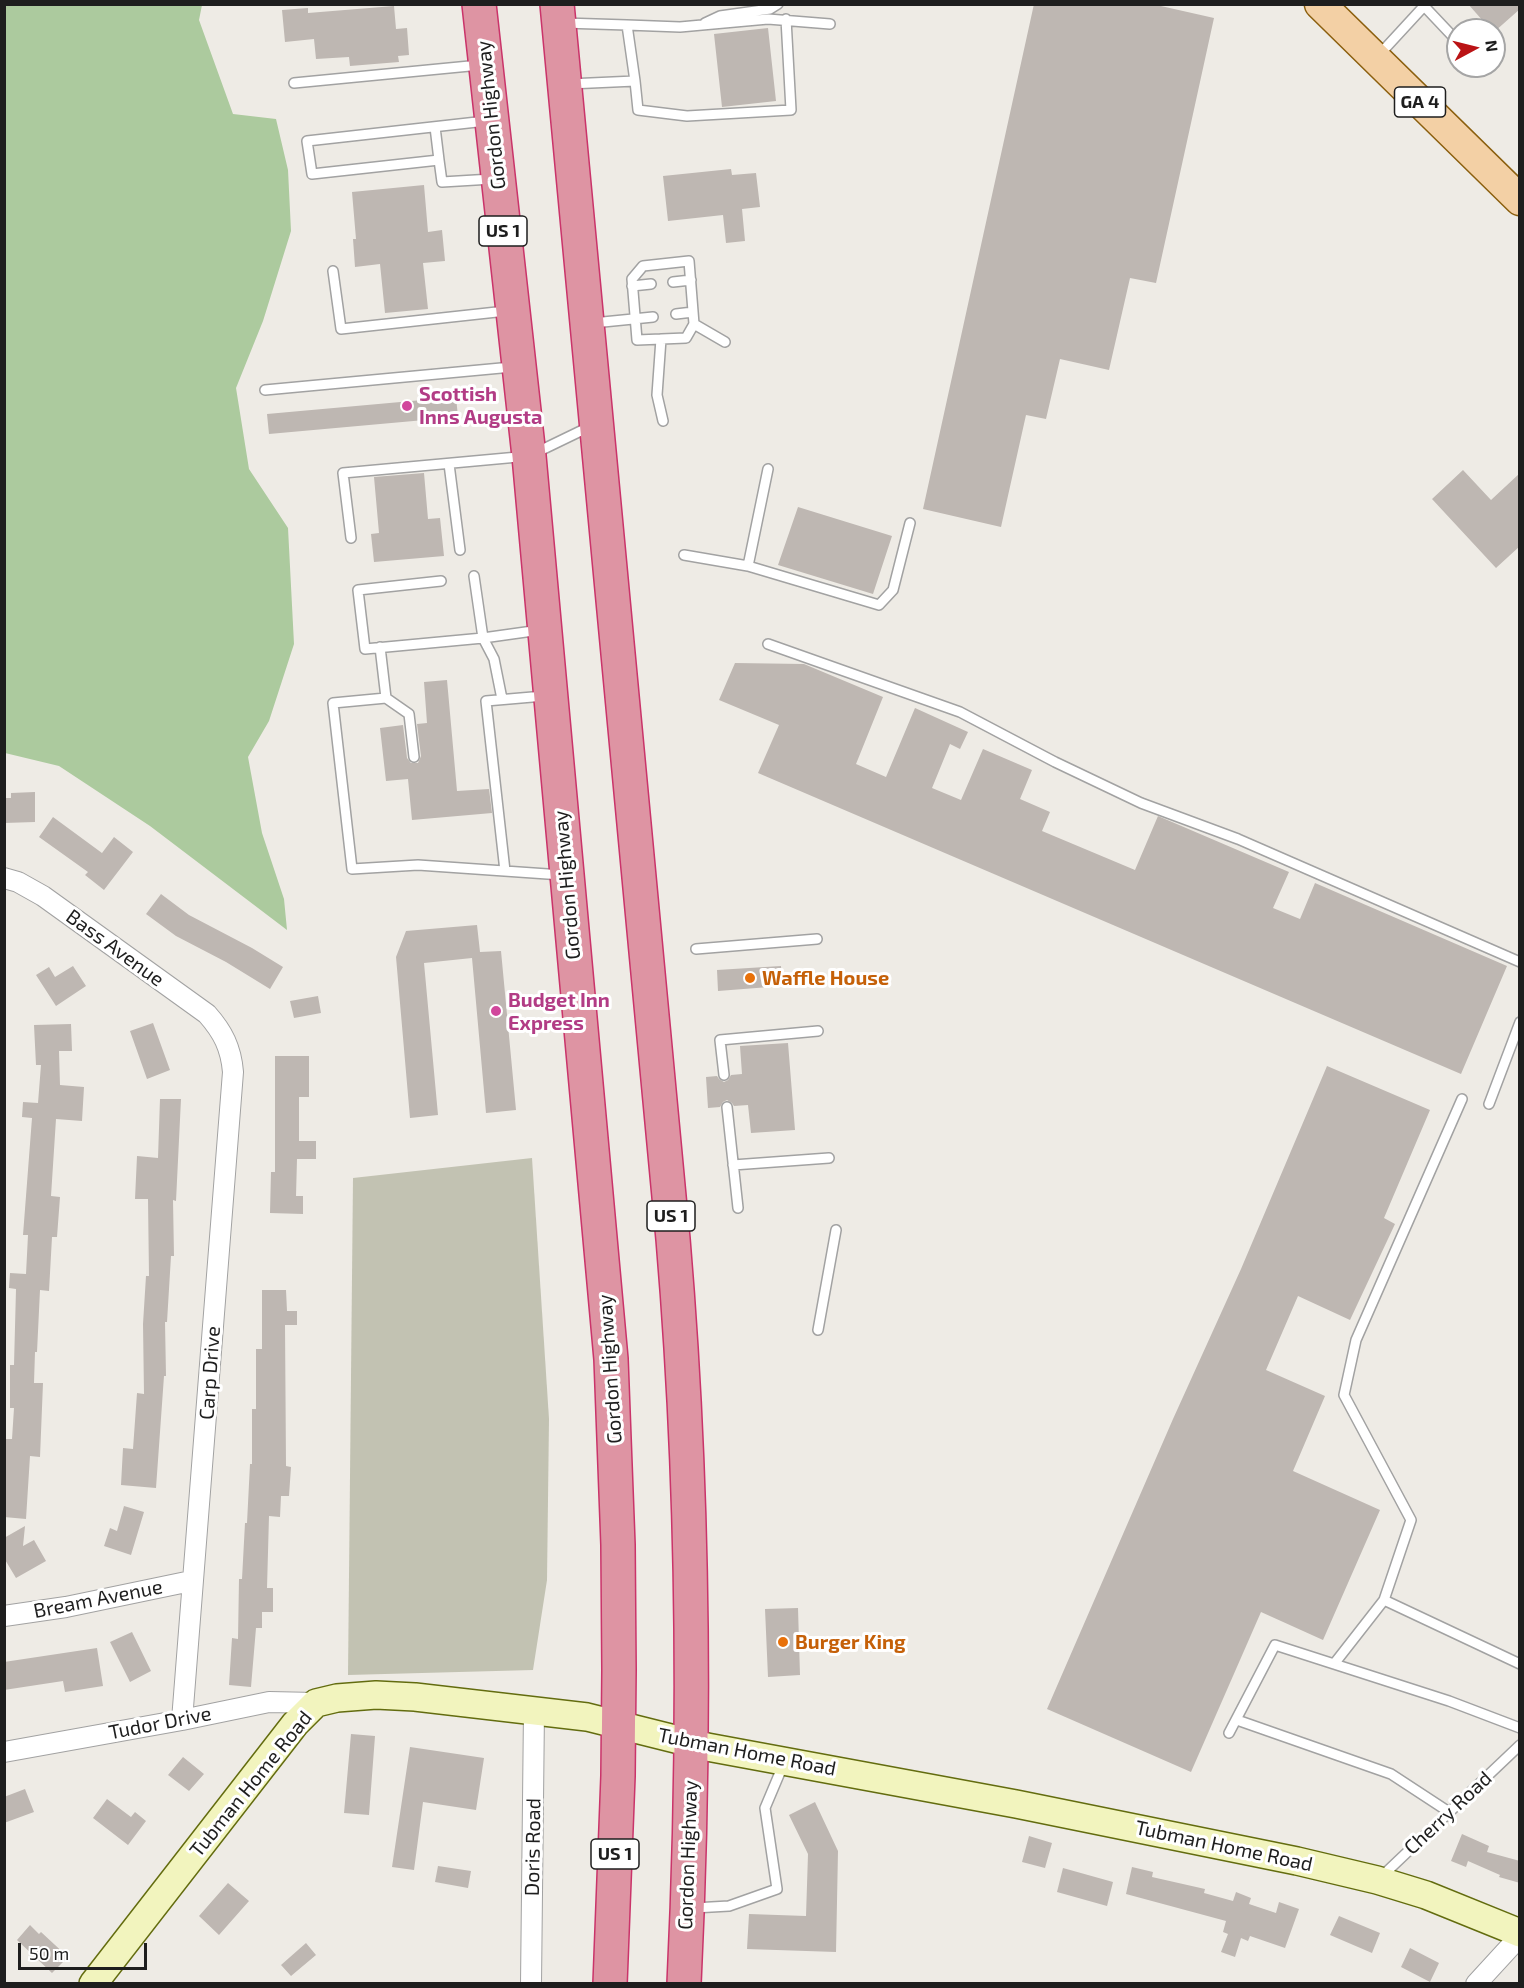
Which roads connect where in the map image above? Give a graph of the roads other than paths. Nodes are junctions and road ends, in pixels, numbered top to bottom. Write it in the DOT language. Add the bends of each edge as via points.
graph roads {
  1 [pos="479,4"];
  2 [pos="778,4"];
  3 [pos="1320,4"];
  4 [pos="1425,5"];
  5 [pos="558,14"];
  6 [pos="786,19"];
  7 [pos="831,24"];
  8 [pos="627,25"];
  9 [pos="701,26"];
  10 [pos="1446,29"];
  11 [pos="1375,59"];
  12 [pos="486,64"];
  13 [pos="635,81"];
  14 [pos="294,83"];
  15 [pos="564,84"];
  16 [pos="491,121"];
  17 [pos="435,127"];
  18 [pos="439,160"];
  19 [pos="498,179"];
  20 [pos="1520,200"];
  21 [pos="333,271"];
  22 [pos="691,280"];
  23 [pos="673,282"];
  24 [pos="651,284"];
  25 [pos="632,286"];
  26 [pos="512,311"];
  27 [pos="693,312"];
  28 [pos="676,314"];
  29 [pos="653,317"];
  30 [pos="635,319"];
  31 [pos="587,324"];
  32 [pos="694,324"];
  33 [pos="661,339"];
  34 [pos="725,342"];
  35 [pos="518,366"];
  36 [pos="265,390"];
  37 [pos="663,421"];
  38 [pos="597,423"];
  39 [pos="528,456"];
  40 [pos="449,464"];
  41 [pos="768,469"];
  42 [pos="910,523"];
  43 [pos="351,538"];
  44 [pos="460,550"];
  45 [pos="684,555"];
  46 [pos="748,566"];
  47 [pos="474,576"];
  48 [pos="441,581"];
  49 [pos="544,629"];
  50 [pos="483,638"];
  51 [pos="768,644"];
  52 [pos="380,647"];
  53 [pos="549,695"];
  54 [pos="386,698"];
  55 [pos="502,699"];
  56 [pos="414,757"];
  57 [pos="505,870"];
  58 [pos="567,876"];
  59 [pos="4,878"];
  60 [pos="817,939"];
  61 [pos="696,949"];
  62 [pos="1520,962"];
  63 [pos="1520,1022"];
  64 [pos="219,1028"];
  65 [pos="818,1031"];
  66 [pos="724,1075"];
  67 [pos="1462,1099"];
  68 [pos="1489,1104"];
  69 [pos="727,1107"];
  70 [pos="829,1158"];
  71 [pos="734,1165"];
  72 [pos="738,1208"];
  73 [pos="836,1230"];
  74 [pos="818,1330"];
  75 [pos="191,1581"];
  76 [pos="1384,1600"];
  77 [pos="4,1616"];
  78 [pos="1334,1664"];
  79 [pos="1520,1664"];
  80 [pos="316,1703"];
  81 [pos="534,1710"];
  82 [pos="182,1720"];
  83 [pos="1236,1720"];
  84 [pos="618,1725"];
  85 [pos="1520,1728"];
  86 [pos="1229,1733"];
  87 [pos="692,1743"];
  88 [pos="1520,1745"];
  89 [pos="4,1752"];
  90 [pos="785,1761"];
  91 [pos="1449,1812"];
  92 [pos="1377,1880"];
  93 [pos="687,1908"];
  94 [pos="1520,1934"];
  95 [pos="93,1983"];
  96 [pos="531,1983"];
  97 [pos="610,1983"];
  98 [pos="684,1983"];
  99 [pos="1476,1983"];
  1 -- 12 [label="highway, Gordon Highway / US 1"];
  2 -- 9 [label="lane" via="770,9 720,16"];
  3 -- 11 [label="main road, GA 4"];
  4 -- 10 [label="lane"];
  4 -- 11 [label="lane"];
  5 -- 8 [label="lane"];
  5 -- 15 [label="highway, Gordon Highway / US 1"];
  6 -- 7 [label="lane"];
  6 -- 9 [label="lane"];
  6 -- 13 [label="lane" via="791,110 687,116 638,110"];
  8 -- 9 [label="lane"];
  8 -- 13 [label="lane"];
  11 -- 20 [label="main road, GA 4"];
  12 -- 14 [label="lane"];
  12 -- 16 [label="highway, Gordon Highway / US 1"];
  13 -- 15 [label="lane"];
  15 -- 31 [label="highway, Gordon Highway / US 1"];
  16 -- 17 [label="lane"];
  16 -- 19 [label="highway, Gordon Highway / US 1"];
  17 -- 18 [label="lane"];
  17 -- 18 [label="lane" via="307,141 312,174"];
  18 -- 19 [label="lane" via="442,182"];
  19 -- 26 [label="highway, Gordon Highway / US 1"];
  21 -- 26 [label="lane" via="341,329"];
  22 -- 23 [label="lane"];
  22 -- 25 [label="lane" via="689,261 643,266 632,279"];
  22 -- 27 [label="lane"];
  24 -- 25 [label="lane"];
  25 -- 30 [label="lane"];
  26 -- 35 [label="highway, Gordon Highway / US 1"];
  27 -- 28 [label="lane"];
  27 -- 32 [label="lane"];
  29 -- 30 [label="lane"];
  30 -- 31 [label="lane"];
  30 -- 33 [label="lane" via="637,340"];
  31 -- 38 [label="highway, Gordon Highway / US 1"];
  32 -- 33 [label="lane" via="686,338"];
  32 -- 34 [label="lane"];
  33 -- 37 [label="lane" via="657,395"];
  35 -- 36 [label="lane"];
  35 -- 39 [label="highway, Gordon Highway / US 1"];
  38 -- 39 [label="lane"];
  38 -- 87 [label="highway, Gordon Highway / US 1" via="682,1345 690,1542"];
  39 -- 40 [label="lane"];
  39 -- 49 [label="highway, Gordon Highway / US 1"];
  40 -- 43 [label="lane" via="343,473"];
  40 -- 44 [label="lane"];
  41 -- 46 [label="lane"];
  42 -- 46 [label="lane" via="893,590 879,605"];
  45 -- 46 [label="lane"];
  47 -- 50 [label="lane"];
  48 -- 52 [label="lane" via="358,590 365,649"];
  49 -- 50 [label="lane"];
  49 -- 53 [label="highway, Gordon Highway / US 1"];
  50 -- 52 [label="lane"];
  50 -- 55 [label="lane" via="494,659"];
  51 -- 62 [label="lane" via="960,712 1141,802 1238,839"];
  52 -- 54 [label="lane"];
  53 -- 55 [label="lane"];
  53 -- 58 [label="highway, Gordon Highway / US 1"];
  54 -- 56 [label="lane" via="409,714"];
  54 -- 57 [label="lane" via="333,703 352,869 418,865"];
  55 -- 57 [label="lane" via="486,701"];
  57 -- 58 [label="lane"];
  58 -- 84 [label="highway, Gordon Highway / US 1" via="611,1359 618,1545"];
  59 -- 64 [label="street, Bass Avenue" via="43,896 192,1002"];
  60 -- 61 [label="lane"];
  63 -- 68 [label="lane"];
  64 -- 75 [label="street, Carp Drive" via="229,1047 233,1072"];
  65 -- 66 [label="lane" via="720,1040"];
  67 -- 76 [label="lane" via="1356,1341 1344,1395 1411,1520"];
  69 -- 71 [label="lane"];
  70 -- 71 [label="lane"];
  71 -- 72 [label="lane"];
  73 -- 74 [label="lane"];
  75 -- 77 [label="street, Bream Avenue"];
  75 -- 82 [label="street, Carp Drive"];
  76 -- 78 [label="lane"];
  76 -- 79 [label="lane"];
  78 -- 83 [label="lane" via="1275,1645"];
  78 -- 85 [label="lane"];
  80 -- 81 [label="street, Tubman Home Road" via="376,1695"];
  80 -- 82 [label="street, Tudor Drive" via="269,1702"];
  80 -- 95 [label="street, Tubman Home Road" via="295,1724"];
  81 -- 84 [label="street, Tubman Home Road"];
  81 -- 96 [label="street, Doris Road"];
  82 -- 89 [label="street, Tudor Drive"];
  83 -- 86 [label="lane"];
  83 -- 91 [label="lane" via="1391,1774"];
  84 -- 87 [label="street, Tubman Home Road"];
  84 -- 97 [label="highway, Gordon Highway / US 1"];
  87 -- 90 [label="street, Tubman Home Road"];
  87 -- 93 [label="highway, Gordon Highway / US 1"];
  88 -- 91 [label="lane, Cherry Road"];
  90 -- 92 [label="street, Tubman Home Road" via="1201,1841"];
  90 -- 93 [label="lane" via="765,1808 777,1889 729,1906"];
  91 -- 92 [label="lane, Cherry Road"];
  92 -- 94 [label="street, Tubman Home Road" via="1426,1895"];
  93 -- 98 [label="highway, Gordon Highway / US 1"];
  94 -- 99 [label="street"];
}
